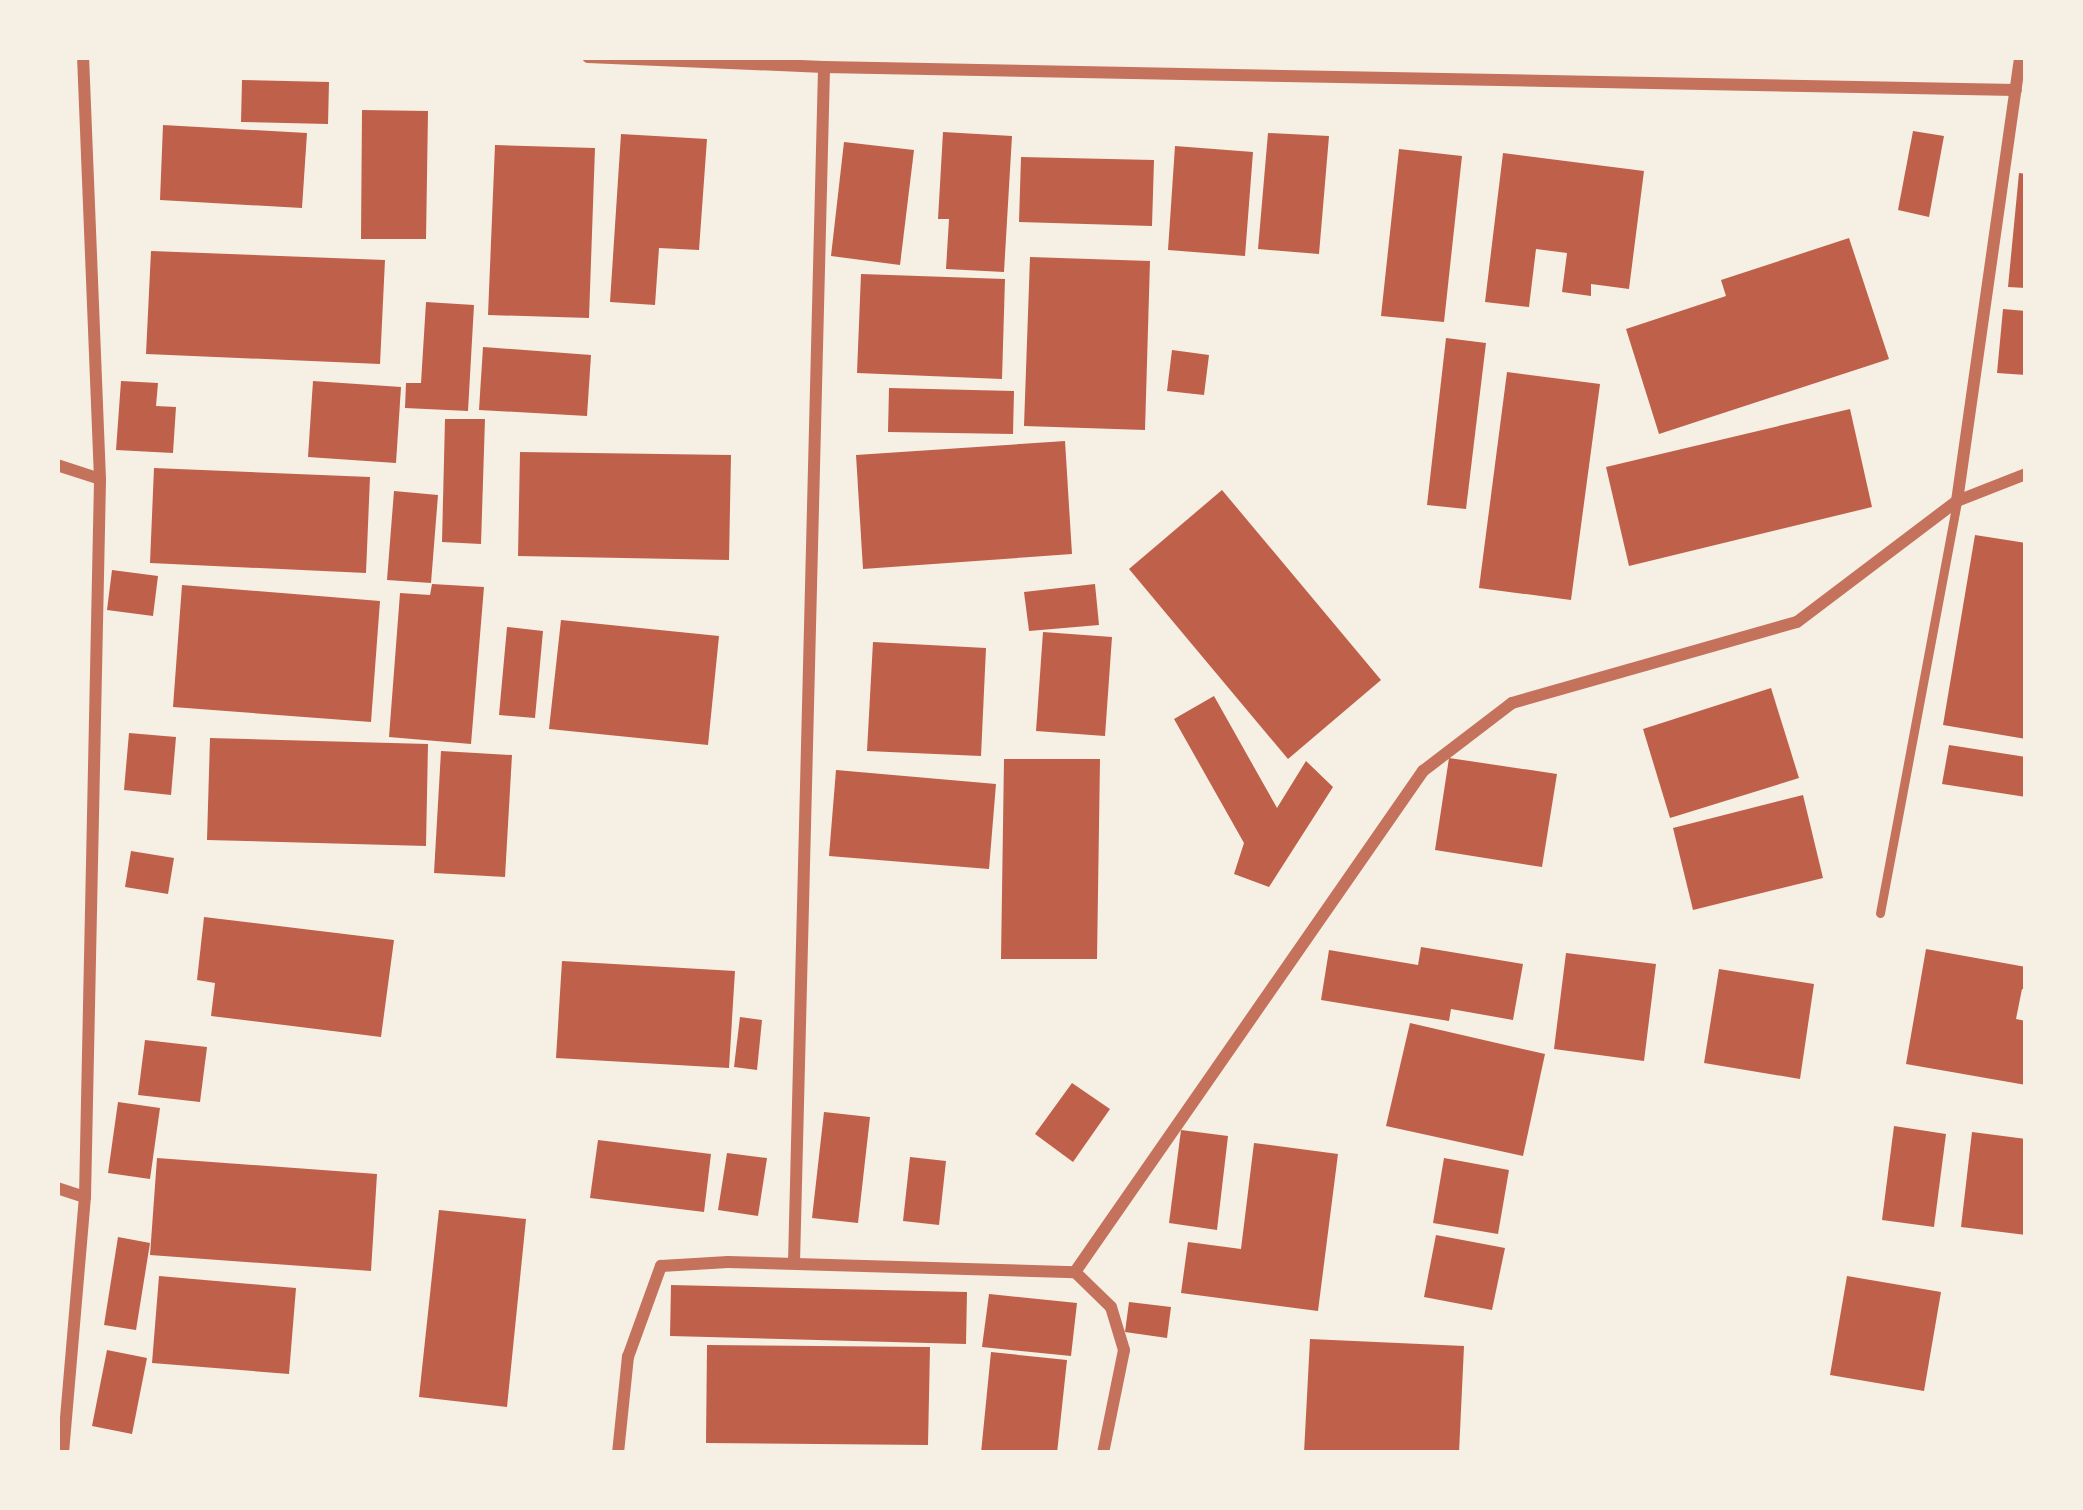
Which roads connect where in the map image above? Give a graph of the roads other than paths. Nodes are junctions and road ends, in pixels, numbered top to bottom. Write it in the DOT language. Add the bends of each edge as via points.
graph roads {
  1 [pos="83,57"];
  2 [pos="588,57"];
  3 [pos="2020,57"];
  4 [pos="1140,64"];
  5 [pos="824,67"];
  6 [pos="2016,90"];
  7 [pos="57,465"];
  8 [pos="2026,474"];
  9 [pos="100,479"];
  10 [pos="1957,501"];
  11 [pos="1880,913"];
  12 [pos="57,1187"];
  13 [pos="86,1197"];
  14 [pos="794,1262"];
  15 [pos="1075,1273"];
  16 [pos="63,1453"];
  17 [pos="618,1453"];
  18 [pos="1103,1453"];
  1 -- 9 [label="street"];
  2 -- 5 [label="street"];
  3 -- 6 [label="street"];
  4 -- 5 [label="street"];
  4 -- 6 [label="street"];
  5 -- 14 [label="street"];
  6 -- 10 [label="street"];
  7 -- 9 [label="street"];
  8 -- 10 [label="street"];
  9 -- 13 [label="street"];
  10 -- 11 [label="lane"];
  10 -- 15 [label="street" via="1797,622 1512,703 1424,771"];
  12 -- 13 [label="street"];
  13 -- 16 [label="street"];
  14 -- 15 [label="street"];
  14 -- 17 [label="street" via="661,1266 628,1357"];
  15 -- 18 [label="street" via="1112,1307 1124,1350"];
}
